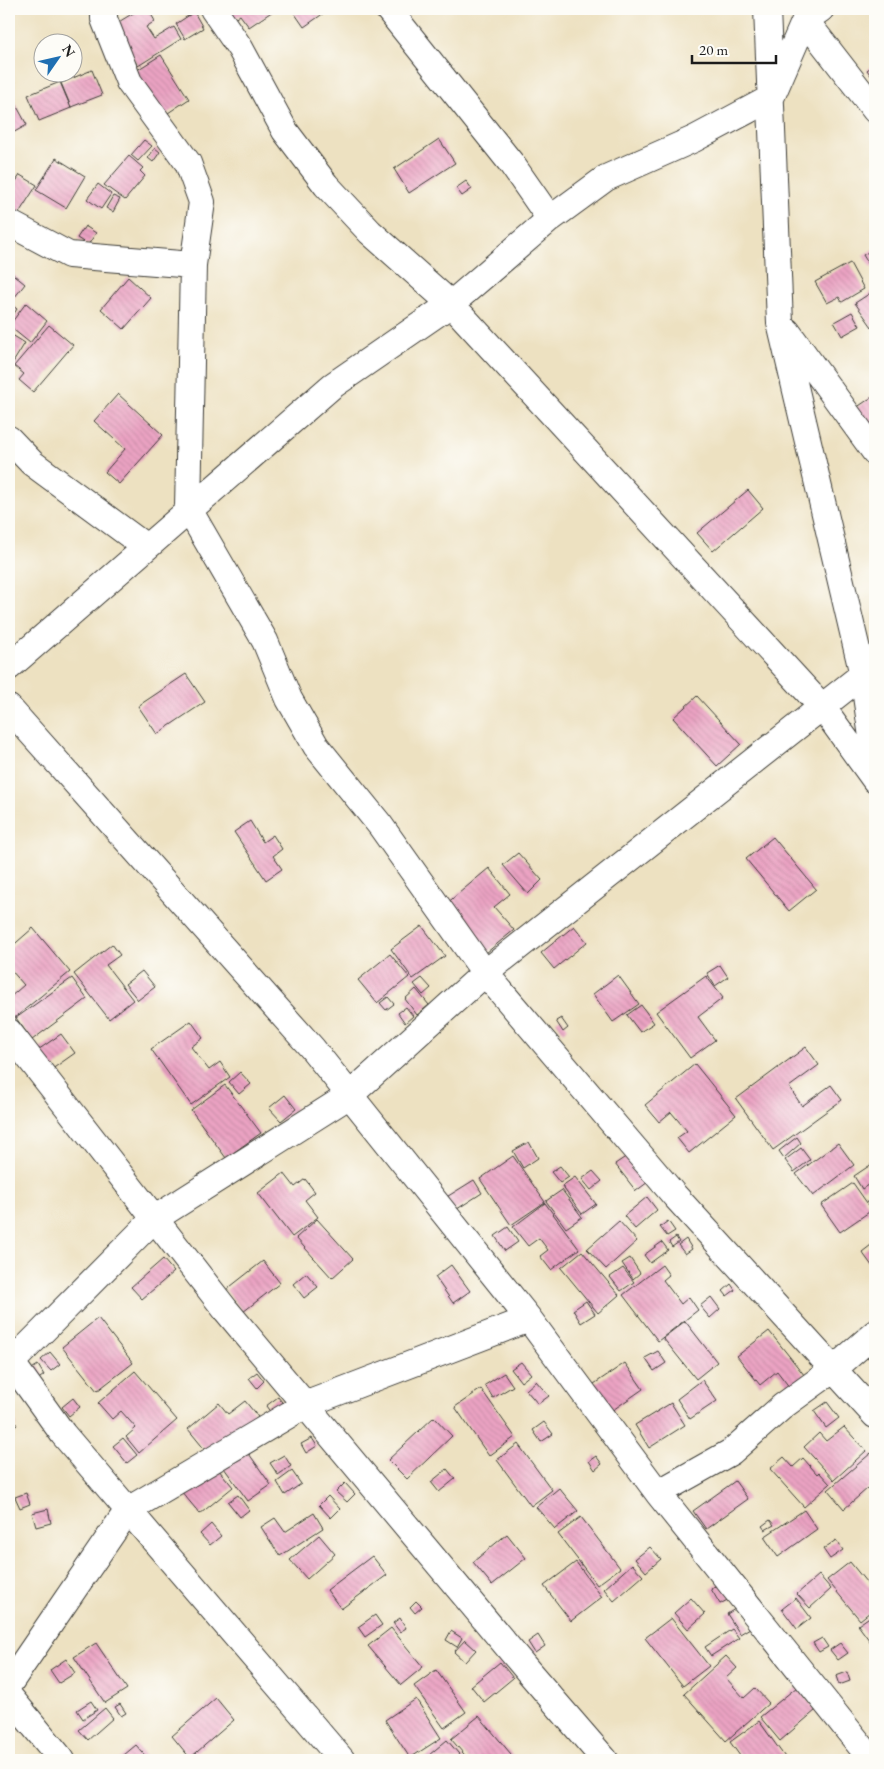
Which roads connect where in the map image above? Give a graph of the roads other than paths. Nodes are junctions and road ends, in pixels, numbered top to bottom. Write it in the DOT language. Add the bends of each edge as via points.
graph roads {
  1 [pos="104,9"];
  2 [pos="213,9"];
  3 [pos="388,9"];
  4 [pos="767,9"];
  5 [pos="813,14"];
  6 [pos="771,98"];
  7 [pos="875,110"];
  8 [pos="550,219"];
  9 [pos="9,223"];
  10 [pos="193,265"];
  11 [pos="451,304"];
  12 [pos="780,323"];
  13 [pos="9,439"];
  14 [pos="875,452"];
  15 [pos="188,508"];
  16 [pos="146,547"];
  17 [pos="9,667"];
  18 [pos="869,670"];
  19 [pos="9,708"];
  20 [pos="823,708"];
  21 [pos="875,758"];
  22 [pos="875,780"];
  23 [pos="485,973"];
  24 [pos="9,1032"];
  25 [pos="350,1095"];
  26 [pos="154,1219"];
  27 [pos="529,1319"];
  28 [pos="875,1333"];
  29 [pos="10,1362"];
  30 [pos="834,1369"];
  31 [pos="307,1404"];
  32 [pos="875,1415"];
  33 [pos="658,1493"];
  34 [pos="128,1510"];
  35 [pos="9,1684"];
  36 [pos="9,1696"];
  37 [pos="62,1760"];
  38 [pos="342,1760"];
  39 [pos="605,1760"];
  40 [pos="872,1760"];
  1 -- 10 [label="street" via="104,19 130,82 188,163 202,202"];
  2 -- 11 [label="street" via="240,48 285,131 326,185 370,232"];
  3 -- 8 [label="street" via="511,163"];
  4 -- 6 [label="street"];
  5 -- 6 [label="street"];
  5 -- 7 [label="street"];
  6 -- 8 [label="street" via="694,140 606,178"];
  6 -- 12 [label="street"];
  8 -- 11 [label="street"];
  9 -- 10 [label="street" via="69,255"];
  10 -- 15 [label="street"];
  11 -- 15 [label="street" via="332,386"];
  11 -- 20 [label="street"];
  12 -- 14 [label="street"];
  12 -- 18 [label="street"];
  13 -- 16 [label="street" via="32,463"];
  15 -- 16 [label="street"];
  15 -- 23 [label="street" via="265,641 289,699 316,746 380,825"];
  16 -- 17 [label="street"];
  18 -- 20 [label="street"];
  18 -- 21 [label="street"];
  19 -- 25 [label="street" via="312,1048"];
  20 -- 22 [label="street"];
  20 -- 23 [label="street"];
  23 -- 25 [label="street"];
  23 -- 30 [label="street" via="676,1196"];
  24 -- 26 [label="street"];
  25 -- 26 [label="street"];
  25 -- 27 [label="street"];
  26 -- 29 [label="street"];
  26 -- 31 [label="street" via="225,1309"];
  27 -- 31 [label="street"];
  27 -- 33 [label="street"];
  28 -- 30 [label="street"];
  29 -- 34 [label="street" via="63,1434"];
  30 -- 32 [label="street"];
  30 -- 33 [label="street" via="730,1452"];
  31 -- 34 [label="street"];
  31 -- 39 [label="street"];
  33 -- 40 [label="street"];
  34 -- 35 [label="street"];
  34 -- 38 [label="street"];
  36 -- 37 [label="street"];
}
